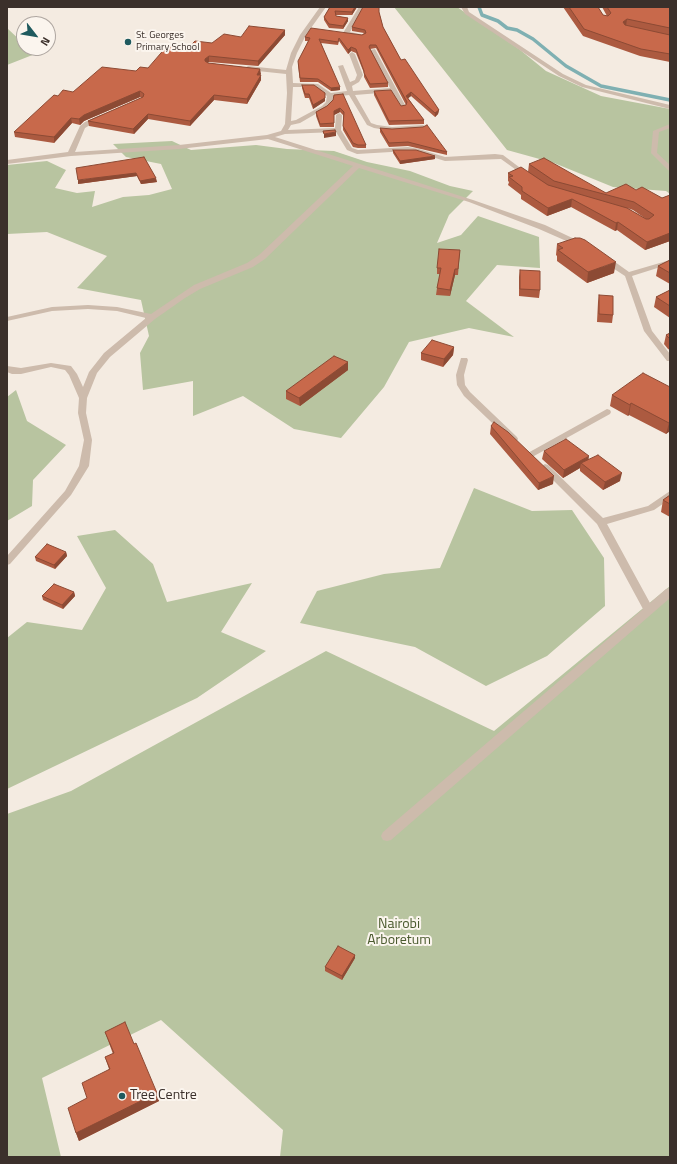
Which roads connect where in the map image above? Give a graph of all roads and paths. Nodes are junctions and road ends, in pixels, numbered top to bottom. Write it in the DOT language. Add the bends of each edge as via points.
graph roads {
  1 [pos="323,7"];
  2 [pos="362,7"];
  3 [pos="464,7"];
  4 [pos="308,28"];
  5 [pos="316,29"];
  6 [pos="338,32"];
  7 [pos="346,33"];
  8 [pos="362,35"];
  9 [pos="373,50"];
  10 [pos="352,54"];
  11 [pos="341,66"];
  12 [pos="238,68"];
  13 [pos="290,72"];
  14 [pos="290,85"];
  15 [pos="349,85"];
  16 [pos="393,90"];
  17 [pos="351,94"];
  18 [pos="330,95"];
  19 [pos="403,106"];
  20 [pos="670,107"];
  21 [pos="109,113"];
  22 [pos="339,115"];
  23 [pos="288,124"];
  24 [pos="670,126"];
  25 [pos="423,127"];
  26 [pos="338,130"];
  27 [pos="284,132"];
  28 [pos="268,137"];
  29 [pos="71,154"];
  30 [pos="7,162"];
  31 [pos="358,165"];
  32 [pos="670,169"];
  33 [pos="534,181"];
  34 [pos="670,262"];
  35 [pos="628,275"];
  36 [pos="152,317"];
  37 [pos="7,319"];
  38 [pos="670,359"];
  39 [pos="464,360"];
  40 [pos="7,369"];
  41 [pos="83,398"];
  42 [pos="607,412"];
  43 [pos="526,449"];
  44 [pos="670,494"];
  45 [pos="601,522"];
  46 [pos="7,562"];
  47 [pos="670,592"];
  48 [pos="650,610"];
  49 [pos="387,836"];
  1 -- 4 [label="street"];
  2 -- 7 [label="street" via="352,18"];
  3 -- 20 [label="street" via="467,13 561,75 584,86"];
  4 -- 5 [label="street"];
  4 -- 13 [label="street" via="294,53 289,67"];
  6 -- 7 [label="street"];
  7 -- 8 [label="street"];
  9 -- 16 [label="street"];
  10 -- 15 [label="street" via="360,75"];
  11 -- 15 [label="street"];
  12 -- 13 [label="street"];
  13 -- 14 [label="street"];
  14 -- 18 [label="street" via="316,85"];
  14 -- 23 [label="street"];
  15 -- 17 [label="street"];
  16 -- 17 [label="street"];
  16 -- 19 [label="street"];
  17 -- 18 [label="street"];
  17 -- 25 [label="street" via="369,124 392,129"];
  18 -- 23 [label="street" via="330,102 324,107 298,122"];
  21 -- 29 [label="street" via="82,127"];
  22 -- 26 [label="street"];
  23 -- 27 [label="street"];
  24 -- 32 [label="street" via="656,131 654,153"];
  26 -- 27 [label="street"];
  26 -- 33 [label="street" via="348,149 357,152 408,149 446,159 503,157"];
  27 -- 28 [label="street"];
  28 -- 29 [label="street" via="179,147"];
  28 -- 31 [label="street"];
  29 -- 30 [label="street"];
  31 -- 35 [label="street" via="471,201 553,231 593,251"];
  31 -- 36 [label="street" via="262,257 250,265 197,287"];
  34 -- 35 [label="street"];
  35 -- 38 [label="street" via="648,331"];
  36 -- 37 [label="street" via="117,309 88,307 52,309"];
  36 -- 41 [label="street" via="100,363 93,372"];
  39 -- 43 [label="street" via="460,376 467,394"];
  40 -- 41 [label="street" via="21,371 51,365 68,368"];
  41 -- 46 [label="street" via="82,413 88,440 84,466 68,493"];
  42 -- 43 [label="street"];
  43 -- 45 [label="street"];
  44 -- 45 [label="street" via="651,508"];
  45 -- 48 [label="street"];
  47 -- 48 [label="street"];
  48 -- 49 [label="street"];
}
